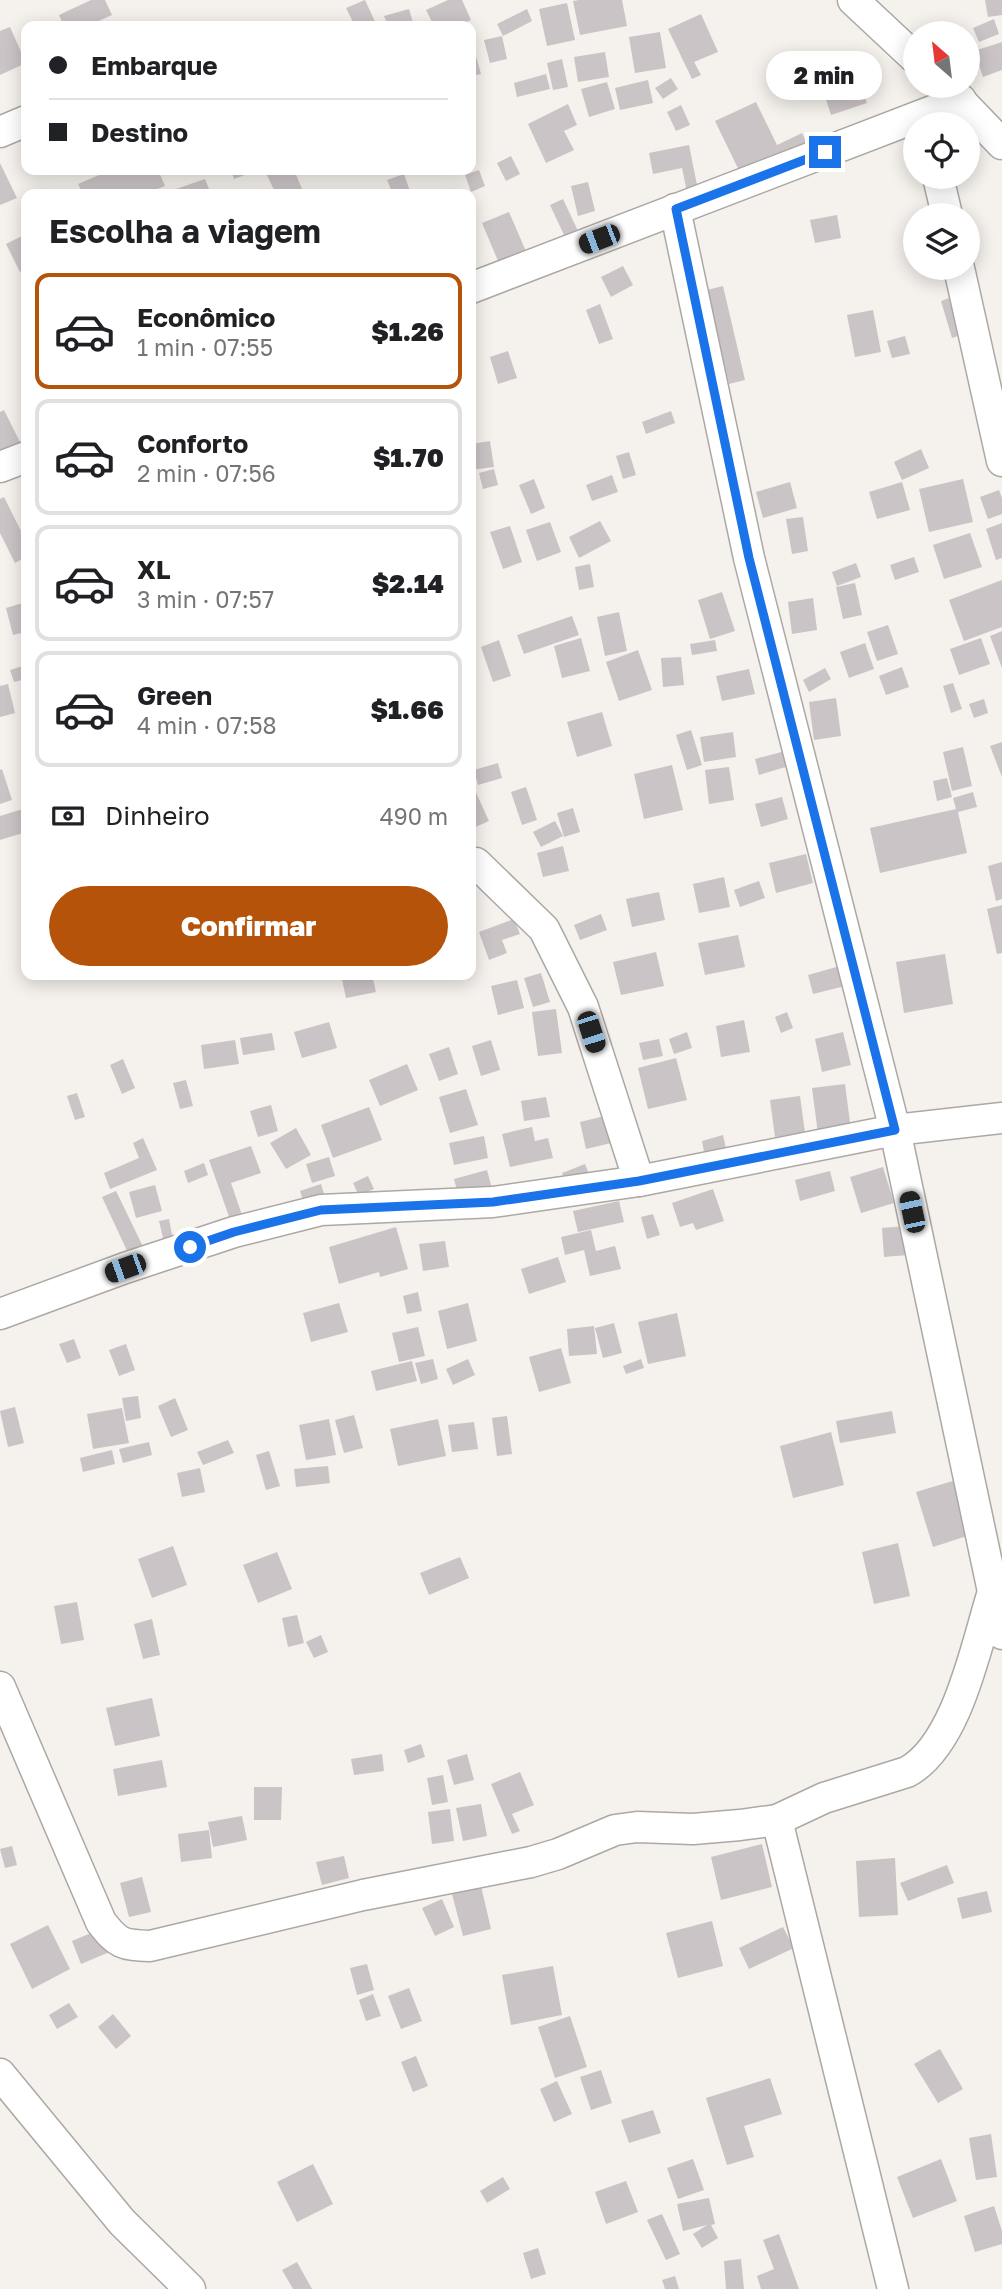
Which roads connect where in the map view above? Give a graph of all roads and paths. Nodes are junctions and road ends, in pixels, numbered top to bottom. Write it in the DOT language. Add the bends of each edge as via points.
graph roads {
  1 [pos="853,0"];
  2 [pos="903,47"];
  3 [pos="948,98"];
  4 [pos="958,98"];
  5 [pos="933,112"];
  6 [pos="21,123"];
  7 [pos="903,127"];
  8 [pos="0,132"];
  9 [pos="1002,144"];
  10 [pos="676,209"];
  11 [pos="962,280"];
  12 [pos="476,286"];
  13 [pos="21,459"];
  14 [pos="1002,461"];
  15 [pos="0,467"];
  16 [pos="476,863"];
  17 [pos="1002,1118"];
  18 [pos="895,1130"];
  19 [pos="639,1181"];
  20 [pos="0,1314"];
  21 [pos="993,1592"];
  22 [pos="1002,1634"];
  23 [pos="0,1686"];
  24 [pos="776,1819"];
  25 [pos="0,2074"];
  26 [pos="190,2289"];
  27 [pos="893,2289"];
  1 -- 2 [label="street"];
  3 -- 5 [label="street"];
  4 -- 9 [label="street"];
  6 -- 8 [label="street"];
  7 -- 10 [label="street"];
  10 -- 12 [label="street"];
  10 -- 18 [label="street" via="749,558"];
  11 -- 14 [label="street"];
  13 -- 15 [label="street"];
  16 -- 19 [label="street" via="544,929 583,1007"];
  17 -- 18 [label="street"];
  18 -- 19 [label="street"];
  18 -- 21 [label="street"];
  19 -- 20 [label="street" via="493,1202 321,1210 222,1236"];
  21 -- 22 [label="street"];
  21 -- 24 [label="street" via="957,1709 929,1755 907,1772 824,1798"];
  23 -- 24 [label="street" via="101,1922 122,1945 149,1946 363,1895 531,1862 615,1830 693,1829"];
  24 -- 27 [label="street"];
  25 -- 26 [label="street" via="122,2222"];
}
